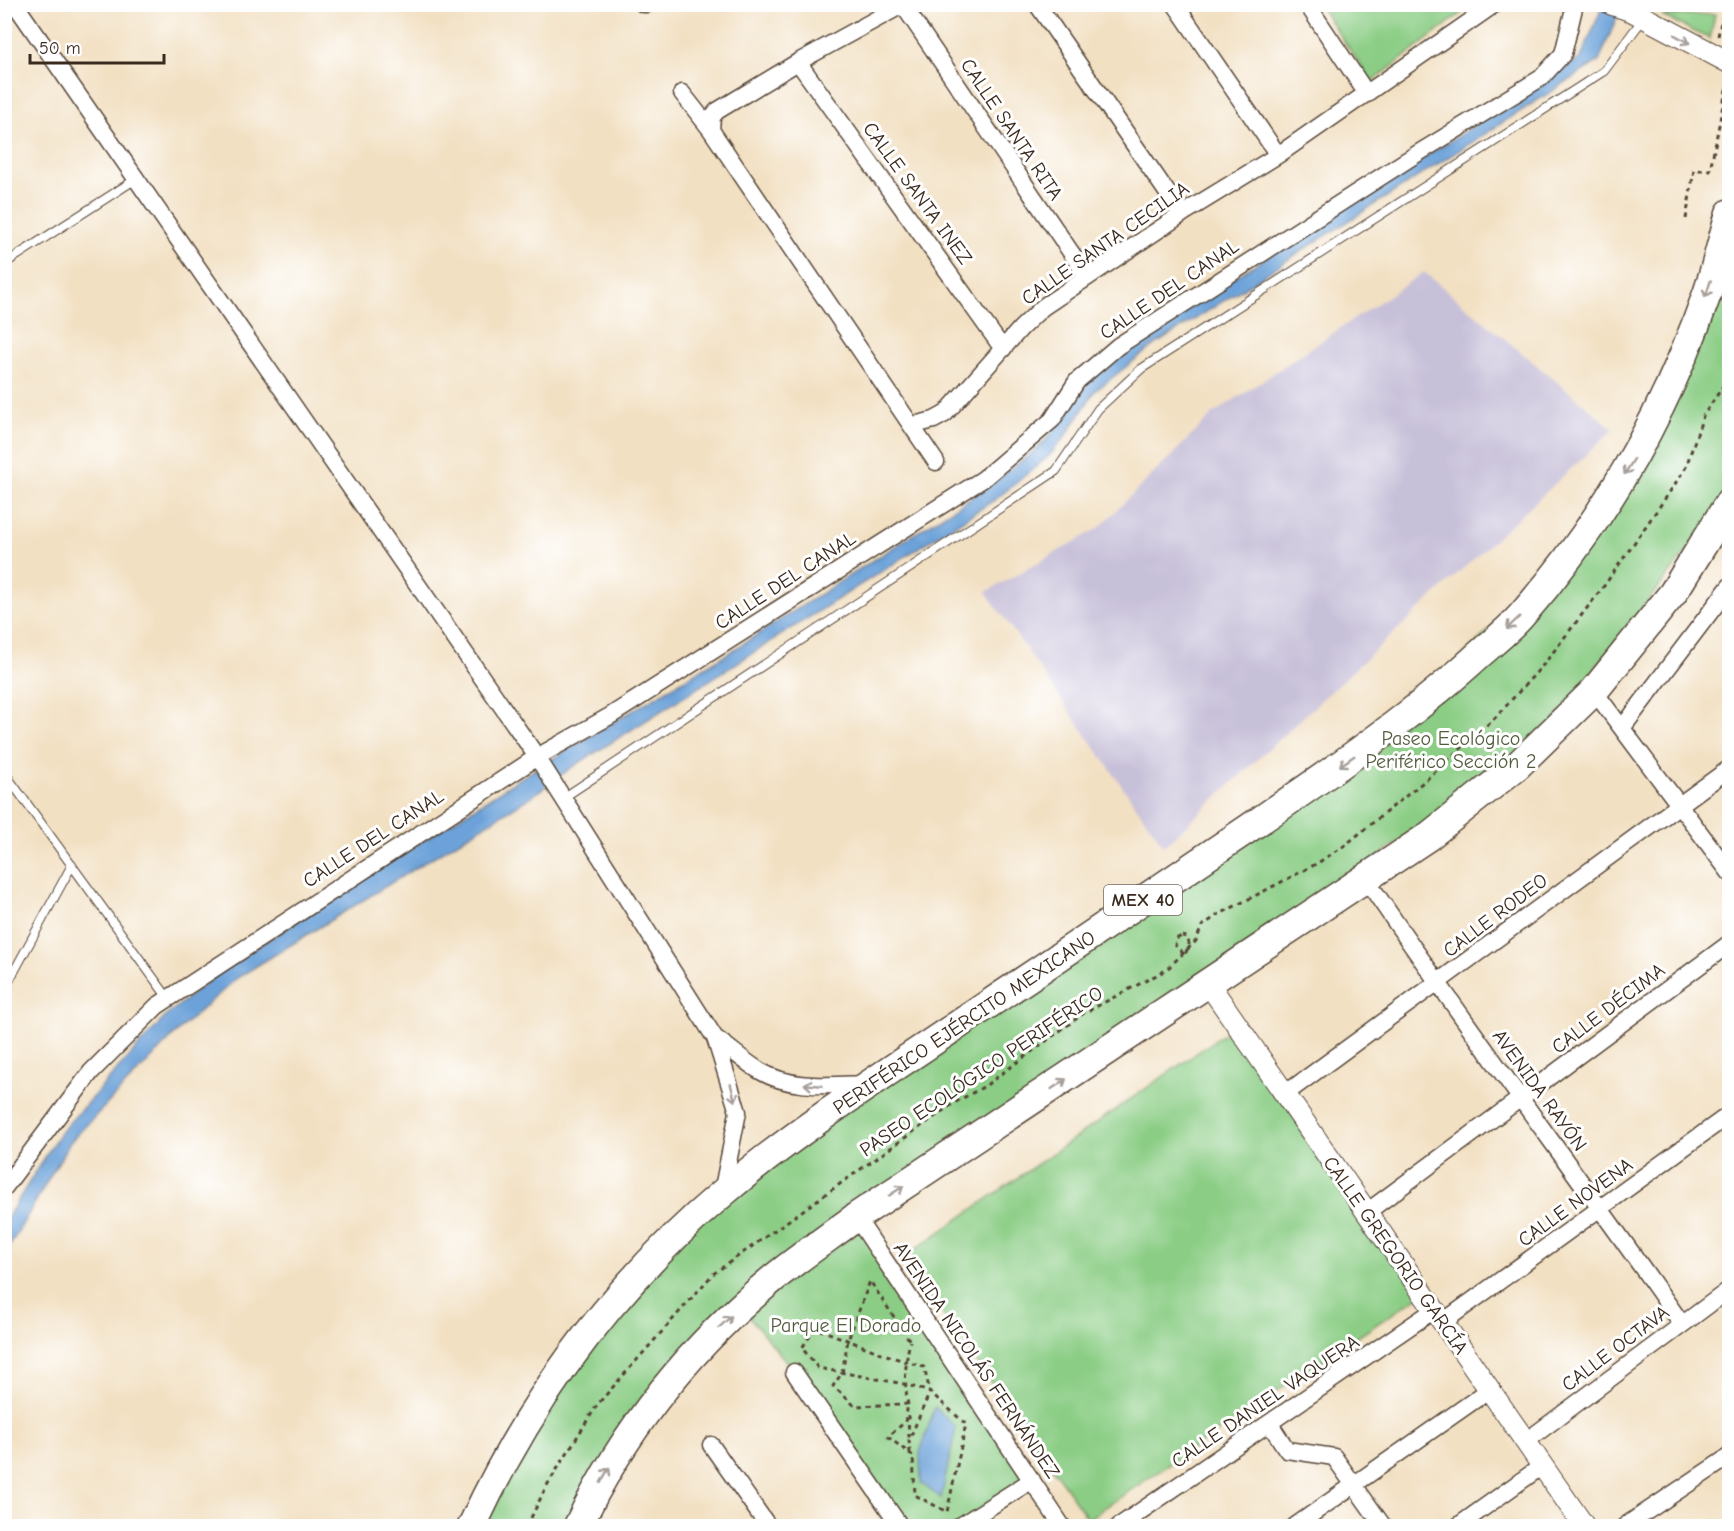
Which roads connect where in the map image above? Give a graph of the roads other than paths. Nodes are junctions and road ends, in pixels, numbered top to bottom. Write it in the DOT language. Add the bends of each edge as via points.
graph roads {
  1 [pos="15,4"];
  2 [pos="1037,4"];
  3 [pos="1174,4"];
  4 [pos="1307,4"];
  5 [pos="1495,4"];
  6 [pos="1575,4"];
  7 [pos="1611,4"];
  8 [pos="903,5"];
  9 [pos="1644,18"];
  10 [pos="798,62"];
  11 [pos="1730,63"];
  12 [pos="682,93"];
  13 [pos="1367,94"];
  14 [pos="711,130"];
  15 [pos="1278,154"];
  16 [pos="136,179"];
  17 [pos="1730,213"];
  18 [pos="1182,214"];
  19 [pos="4,264"];
  20 [pos="1087,276"];
  21 [pos="1003,349"];
  22 [pos="914,425"];
  23 [pos="936,462"];
  24 [pos="1730,501"];
  25 [pos="1729,588"];
  26 [pos="1594,691"];
  27 [pos="1623,727"];
  28 [pos="537,757"];
  29 [pos="1730,768"];
  30 [pos="4,771"];
  31 [pos="563,798"];
  32 [pos="1679,805"];
  33 [pos="72,865"];
  34 [pos="1730,873"];
  35 [pos="1366,879"];
  36 [pos="1730,943"];
  37 [pos="1208,983"];
  38 [pos="1437,985"];
  39 [pos="4,990"];
  40 [pos="168,998"];
  41 [pos="715,1038"];
  42 [pos="872,1083"];
  43 [pos="1285,1094"];
  44 [pos="1520,1100"];
  45 [pos="1730,1114"];
  46 [pos="4,1188"];
  47 [pos="722,1194"];
  48 [pos="1602,1209"];
  49 [pos="1367,1212"];
  50 [pos="856,1217"];
  51 [pos="1730,1289"];
  52 [pos="1439,1316"];
  53 [pos="1682,1324"];
  54 [pos="794,1372"];
  55 [pos="1490,1390"];
  56 [pos="1270,1424"];
  57 [pos="1525,1442"];
  58 [pos="711,1445"];
  59 [pos="1730,1456"];
  60 [pos="1542,1466"];
  61 [pos="1032,1480"];
  62 [pos="1355,1485"];
  63 [pos="472,1527"];
  64 [pos="578,1527"];
  65 [pos="768,1527"];
  66 [pos="900,1527"];
  67 [pos="960,1527"];
  68 [pos="1062,1527"];
  69 [pos="1119,1527"];
  70 [pos="1295,1527"];
  71 [pos="1383,1527"];
  72 [pos="1458,1527"];
  73 [pos="1584,1527"];
  74 [pos="1625,1527"];
  1 -- 16 [label="street"];
  2 -- 18 [label="street"];
  3 -- 15 [label="street"];
  4 -- 13 [label="street"];
  5 -- 13 [label="street, CALLE SANTA CECILIA"];
  6 -- 28 [label="street, CALLE DEL CANAL" via="1563,54 1541,78 1118,346 1077,381 1052,420 983,479 610,716"];
  7 -- 9 [label="street"];
  8 -- 10 [label="street"];
  8 -- 20 [label="street, CALLE SANTA RITA"];
  9 -- 11 [label="street, one-way"];
  9 -- 31 [label="lane" via="1604,71 1141,369 1098,409 1056,471"];
  10 -- 14 [label="street" via="717,111"];
  10 -- 21 [label="street, CALLE SANTA INEZ"];
  12 -- 14 [label="street"];
  13 -- 15 [label="street, CALLE SANTA CECILIA"];
  14 -- 22 [label="street"];
  15 -- 18 [label="street, CALLE SANTA CECILIA"];
  16 -- 19 [label="lane"];
  16 -- 28 [label="street"];
  17 -- 42 [label="highway, PERIFÉRICO EJÉRCITO MEXICANO / MEX 40, one-way" via="1708,290 1679,367 1641,448 1594,524 1518,619 1442,687 1356,755"];
  18 -- 20 [label="street, CALLE SANTA CECILIA"];
  20 -- 21 [label="street, CALLE SANTA CECILIA" via="1043,307"];
  21 -- 22 [label="street, CALLE SANTA CECILIA" via="945,414"];
  22 -- 23 [label="street"];
  24 -- 26 [label="highway" via="1673,593"];
  25 -- 27 [label="street"];
  26 -- 27 [label="street"];
  26 -- 35 [label="highway" via="1518,765"];
  27 -- 32 [label="street"];
  28 -- 31 [label="street"];
  28 -- 40 [label="street, CALLE DEL CANAL"];
  29 -- 32 [label="street, CALLE RODEO"];
  30 -- 33 [label="lane"];
  31 -- 41 [label="street"];
  32 -- 34 [label="street"];
  32 -- 38 [label="street, CALLE RODEO"];
  33 -- 39 [label="lane"];
  33 -- 40 [label="lane"];
  35 -- 37 [label="highway"];
  35 -- 38 [label="street, AVENIDA RAYÓN"];
  36 -- 44 [label="street, CALLE DÉCIMA"];
  37 -- 43 [label="street, CALLE GREGORIO GARCÍA"];
  50 -- 37 [label="highway, one-way"];
  38 -- 43 [label="street, CALLE RODEO"];
  38 -- 44 [label="street, AVENIDA RAYÓN"];
  40 -- 46 [label="street, CALLE DEL CANAL" via="91,1072"];
  42 -- 41 [label="street, one-way" via="815,1086 785,1081 760,1071"];
  41 -- 47 [label="street, one-way" via="738,1112"];
  42 -- 47 [label="highway, PERIFÉRICO EJÉRCITO MEXICANO / MEX 40"];
  43 -- 49 [label="street, CALLE GREGORIO GARCÍA"];
  44 -- 48 [label="street, AVENIDA RAYÓN"];
  44 -- 49 [label="street, CALLE DÉCIMA"];
  45 -- 48 [label="street, CALLE NOVENA"];
  47 -- 63 [label="highway, PERIFÉRICO EJÉRCITO MEXICANO / MEX 40" via="651,1261 592,1327 548,1387 499,1468"];
  48 -- 52 [label="street, CALLE NOVENA"];
  48 -- 53 [label="street, AVENIDA RAYÓN"];
  49 -- 52 [label="street, CALLE GREGORIO GARCÍA"];
  50 -- 61 [label="street, AVENIDA NICOLÁS FERNÁNDEZ"];
  64 -- 50 [label="highway, one-way" via="623,1443 703,1345 775,1276"];
  51 -- 53 [label="street, CALLE OCTAVA"];
  52 -- 55 [label="street, CALLE GREGORIO GARCÍA"];
  52 -- 56 [label="street, CALLE DANIEL VAQUERA"];
  53 -- 57 [label="street, CALLE OCTAVA"];
  54 -- 66 [label="street"];
  55 -- 57 [label="street, CALLE GREGORIO GARCÍA"];
  55 -- 62 [label="street"];
  56 -- 62 [label="street" via="1287,1450 1334,1457"];
  56 -- 69 [label="street, CALLE DANIEL VAQUERA"];
  57 -- 60 [label="street, CALLE GREGORIO GARCÍA"];
  58 -- 65 [label="street"];
  59 -- 74 [label="street"];
  60 -- 72 [label="street"];
  60 -- 73 [label="street, CALLE GREGORIO GARCÍA"];
  61 -- 67 [label="street"];
  61 -- 68 [label="street, AVENIDA NICOLÁS FERNÁNDEZ"];
  62 -- 70 [label="street"];
  62 -- 71 [label="street"];
}
